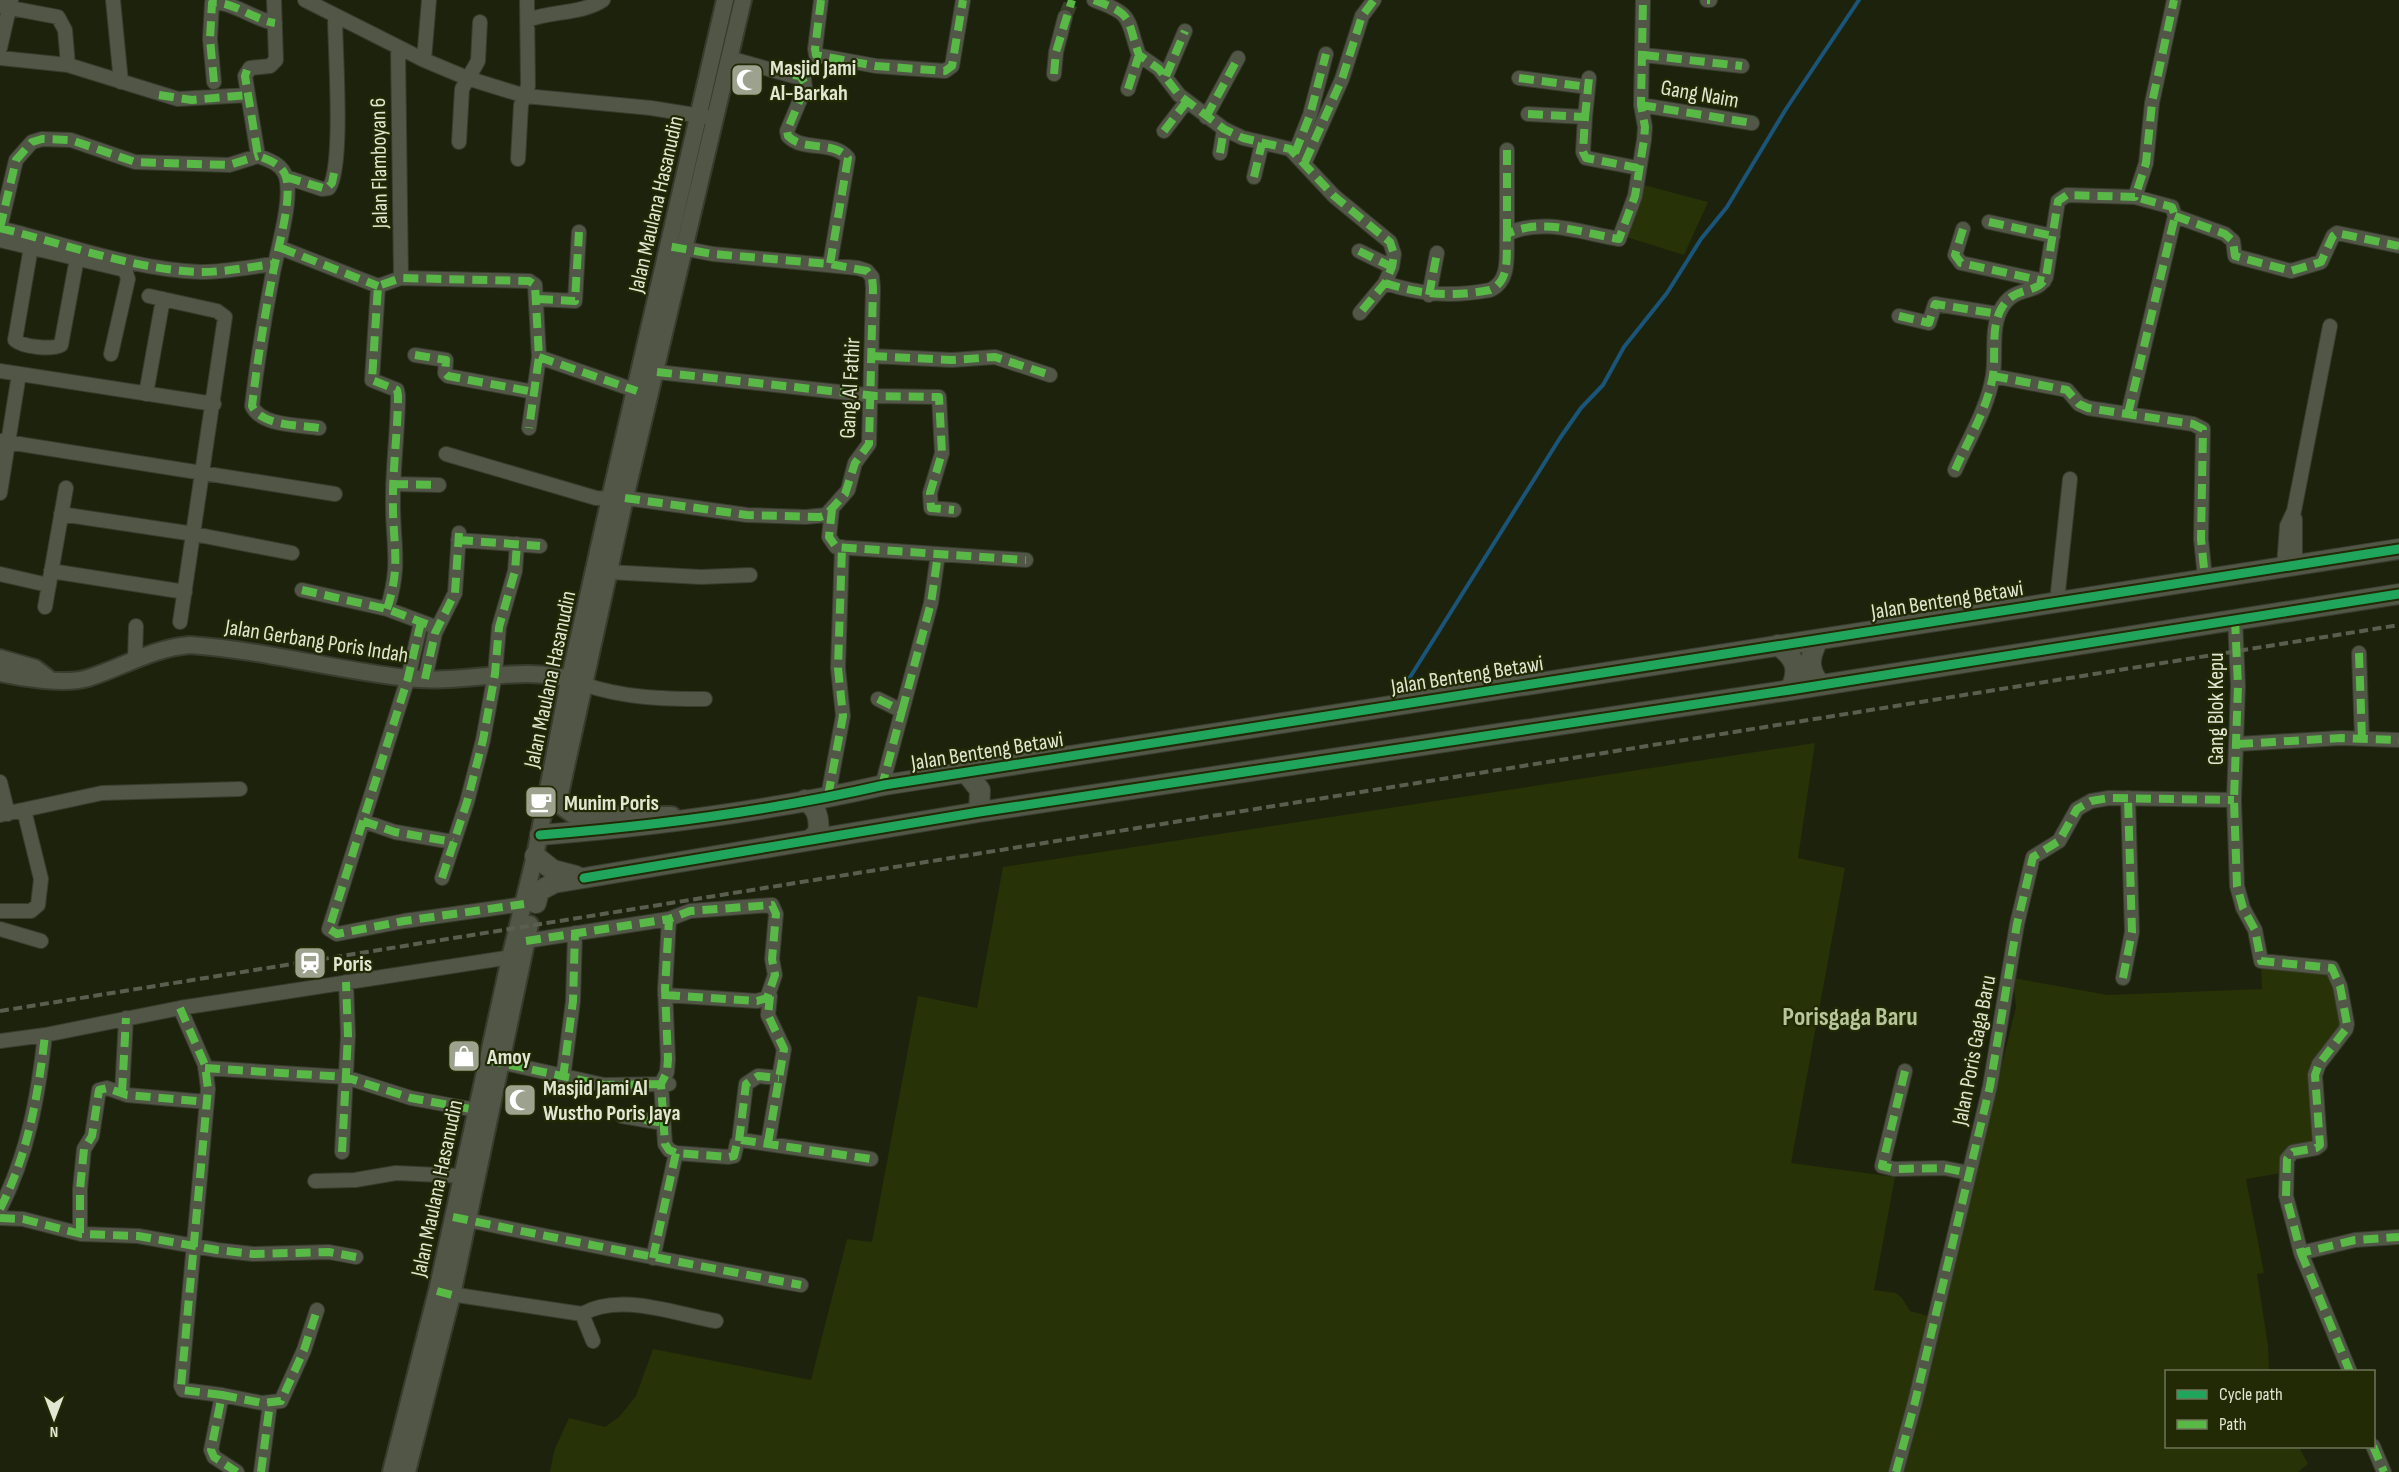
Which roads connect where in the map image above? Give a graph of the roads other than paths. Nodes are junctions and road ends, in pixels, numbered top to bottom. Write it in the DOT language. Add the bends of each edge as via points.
graph roads {
  1 [pos="113,0"];
  2 [pos="274,0"];
  3 [pos="305,0"];
  4 [pos="429,0"];
  5 [pos="527,0"];
  6 [pos="603,0"];
  7 [pos="725,0"];
  8 [pos="742,0"];
  9 [pos="821,0"];
  10 [pos="963,0"];
  11 [pos="1095,0"];
  12 [pos="1374,0"];
  13 [pos="1643,0"];
  14 [pos="2170,1"];
  15 [pos="6,4"];
  16 [pos="335,16"];
  17 [pos="1065,17"];
  18 [pos="528,20"];
  19 [pos="480,22"];
  20 [pos="275,23"];
  21 [pos="1185,31"];
  22 [pos="0,48"];
  23 [pos="398,48"];
  24 [pos="1326,54"];
  25 [pos="1139,55"];
  26 [pos="1644,55"];
  27 [pos="0,58"];
  28 [pos="729,58"];
  29 [pos="1238,58"];
  30 [pos="424,60"];
  31 [pos="68,65"];
  32 [pos="1742,66"];
  33 [pos="1054,74"];
  34 [pos="1166,76"];
  35 [pos="467,78"];
  36 [pos="1519,78"];
  37 [pos="122,82"];
  38 [pos="214,82"];
  39 [pos="1128,89"];
  40 [pos="248,95"];
  41 [pos="525,96"];
  42 [pos="1186,101"];
  43 [pos="1641,105"];
  44 [pos="1528,114"];
  45 [pos="706,117"];
  46 [pos="1206,117"];
  47 [pos="1585,117"];
  48 [pos="1752,123"];
  49 [pos="1224,129"];
  50 [pos="1164,131"];
  51 [pos="459,142"];
  52 [pos="1262,143"];
  53 [pos="1507,150"];
  54 [pos="1220,153"];
  55 [pos="258,156"];
  56 [pos="1300,158"];
  57 [pos="518,159"];
  58 [pos="1638,168"];
  59 [pos="286,177"];
  60 [pos="1254,177"];
  61 [pos="2135,197"];
  62 [pos="2175,216"];
  63 [pos="1989,222"];
  64 [pos="0,228"];
  65 [pos="1963,229"];
  66 [pos="579,232"];
  67 [pos="1507,234"];
  68 [pos="2053,236"];
  69 [pos="0,240"];
  70 [pos="2399,246"];
  71 [pos="31,247"];
  72 [pos="281,248"];
  73 [pos="683,249"];
  74 [pos="1359,251"];
  75 [pos="1437,253"];
  76 [pos="77,258"];
  77 [pos="274,264"];
  78 [pos="830,264"];
  79 [pos="1392,267"];
  80 [pos="400,278"];
  81 [pos="2044,281"];
  82 [pos="1385,283"];
  83 [pos="378,286"];
  84 [pos="1429,295"];
  85 [pos="538,299"];
  86 [pos="1360,313"];
  87 [pos="1998,314"];
  88 [pos="1899,316"];
  89 [pos="2330,326"];
  90 [pos="656,337"];
  91 [pos="111,354"];
  92 [pos="415,355"];
  93 [pos="872,356"];
  94 [pos="538,357"];
  95 [pos="0,371"];
  96 [pos="661,373"];
  97 [pos="19,374"];
  98 [pos="1050,375"];
  99 [pos="1993,376"];
  100 [pos="636,391"];
  101 [pos="534,392"];
  102 [pos="146,394"];
  103 [pos="869,394"];
  104 [pos="214,404"];
  105 [pos="2128,414"];
  106 [pos="319,428"];
  107 [pos="530,428"];
  108 [pos="4,441"];
  109 [pos="446,454"];
  110 [pos="1955,470"];
  111 [pos="204,473"];
  112 [pos="2070,479"];
  113 [pos="393,484"];
  114 [pos="439,485"];
  115 [pos="66,488"];
  116 [pos="0,492"];
  117 [pos="335,494"];
  118 [pos="628,499"];
  119 [pos="832,509"];
  120 [pos="954,510"];
  121 [pos="61,514"];
  122 [pos="194,534"];
  123 [pos="517,544"];
  124 [pos="540,546"];
  125 [pos="842,548"];
  126 [pos="2399,549"];
  127 [pos="292,553"];
  128 [pos="938,554"];
  129 [pos="1026,560"];
  130 [pos="2289,564"];
  131 [pos="608,573"];
  132 [pos="0,574"];
  133 [pos="750,575"];
  134 [pos="49,578"];
  135 [pos="2205,578"];
  136 [pos="302,590"];
  137 [pos="184,592"];
  138 [pos="2399,594"];
  139 [pos="2057,601"];
  140 [pos="45,607"];
  141 [pos="387,609"];
  142 [pos="2235,619"];
  143 [pos="180,622"];
  144 [pos="421,622"];
  145 [pos="136,626"];
  146 [pos="437,628"];
  147 [pos="1816,644"];
  148 [pos="1782,648"];
  149 [pos="2358,653"];
  150 [pos="0,658"];
  151 [pos="135,658"];
  152 [pos="0,673"];
  153 [pos="495,674"];
  154 [pos="48,678"];
  155 [pos="408,678"];
  156 [pos="425,679"];
  157 [pos="577,681"];
  158 [pos="1805,683"];
  159 [pos="705,699"];
  160 [pos="878,699"];
  161 [pos="902,711"];
  162 [pos="2362,739"];
  163 [pos="2399,740"];
  164 [pos="2238,744"];
  165 [pos="967,774"];
  166 [pos="0,782"];
  167 [pos="882,786"];
  168 [pos="240,789"];
  169 [pos="828,796"];
  170 [pos="2128,798"];
  171 [pos="805,800"];
  172 [pos="2234,800"];
  173 [pos="24,810"];
  174 [pos="979,812"];
  175 [pos="4,814"];
  176 [pos="694,817"];
  177 [pos="363,821"];
  178 [pos="540,835"];
  179 [pos="811,839"];
  180 [pos="453,842"];
  181 [pos="535,856"];
  182 [pos="442,878"];
  183 [pos="584,878"];
  184 [pos="530,903"];
  185 [pos="0,911"];
  186 [pos="669,919"];
  187 [pos="0,929"];
  188 [pos="575,933"];
  189 [pos="41,941"];
  190 [pos="520,951"];
  191 [pos="2123,978"];
  192 [pos="346,982"];
  193 [pos="665,995"];
  194 [pos="770,996"];
  195 [pos="180,1008"];
  196 [pos="126,1018"];
  197 [pos="45,1035"];
  198 [pos="0,1041"];
  199 [pos="495,1061"];
  200 [pos="205,1068"];
  201 [pos="1905,1071"];
  202 [pos="345,1077"];
  203 [pos="563,1078"];
  204 [pos="779,1078"];
  205 [pos="665,1084"];
  206 [pos="122,1093"];
  207 [pos="207,1102"];
  208 [pos="476,1110"];
  209 [pos="622,1116"];
  210 [pos="663,1124"];
  211 [pos="739,1141"];
  212 [pos="768,1143"];
  213 [pos="342,1152"];
  214 [pos="676,1153"];
  215 [pos="871,1159"];
  216 [pos="1969,1173"];
  217 [pos="462,1176"];
  218 [pos="315,1181"];
  219 [pos="0,1209"];
  220 [pos="0,1218"];
  221 [pos="470,1220"];
  222 [pos="80,1233"];
  223 [pos="2399,1237"];
  224 [pos="196,1245"];
  225 [pos="2301,1253"];
  226 [pos="356,1257"];
  227 [pos="653,1258"];
  228 [pos="801,1285"];
  229 [pos="452,1294"];
  230 [pos="317,1310"];
  231 [pos="582,1314"];
  232 [pos="716,1320"];
  233 [pos="593,1341"];
  234 [pos="2350,1370"];
  235 [pos="222,1395"];
  236 [pos="270,1403"];
  237 [pos="2374,1448"];
  238 [pos="237,1472"];
  239 [pos="261,1472"];
  240 [pos="391,1472"];
  241 [pos="407,1472"];
  242 [pos="1896,1472"];
  243 [pos="2384,1472"];
  1 -- 37 [label="street"];
  2 -- 20 [label="street"];
  3 -- 16 [label="street"];
  4 -- 30 [label="street"];
  5 -- 18 [label="street"];
  6 -- 18 [label="street"];
  7 -- 45 [label="street, Jalan Maulana Hasanudin"];
  8 -- 28 [label="street, Jalan Maulana Hasanudin"];
  9 -- 10 [label="street" via="816,55 866,65 945,71 952,66"];
  11 -- 25 [label="street" via="1126,15"];
  12 -- 56 [label="street" via="1362,16 1342,79"];
  13 -- 26 [label="street"];
  14 -- 61 [label="street" via="2146,163"];
  15 -- 22 [label="street"];
  15 -- 31 [label="street" via="53,15 62,21"];
  16 -- 23 [label="street"];
  16 -- 59 [label="street" via="337,155 332,183 322,189"];
  17 -- 33 [label="street"];
  18 -- 41 [label="street"];
  19 -- 35 [label="street" via="478,61"];
  20 -- 38 [label="street" via="225,2 212,3"];
  20 -- 40 [label="street" via="276,60 270,66 247,70 244,76"];
  21 -- 34 [label="street"];
  23 -- 30 [label="street"];
  23 -- 80 [label="street, Jalan Flamboyan 6"];
  24 -- 56 [label="street"];
  25 -- 34 [label="street"];
  25 -- 39 [label="street"];
  26 -- 32 [label="street"];
  26 -- 43 [label="street"];
  27 -- 31 [label="street"];
  28 -- 45 [label="street, Jalan Maulana Hasanudin"];
  28 -- 78 [label="street" via="800,76 806,85 788,136 806,145 834,149 848,158"];
  29 -- 46 [label="street"];
  30 -- 35 [label="street"];
  31 -- 37 [label="street"];
  34 -- 42 [label="street"];
  35 -- 41 [label="street"];
  35 -- 51 [label="street" via="462,88"];
  36 -- 47 [label="street" via="1588,82"];
  37 -- 40 [label="street" via="159,95 192,100"];
  40 -- 55 [label="street"];
  41 -- 45 [label="street"];
  41 -- 57 [label="street"];
  42 -- 46 [label="street"];
  42 -- 50 [label="street"];
  43 -- 48 [label="street, Gang Naim"];
  43 -- 58 [label="street" via="1645,127"];
  44 -- 47 [label="street"];
  45 -- 73 [label="street, Jalan Maulana Hasanudin"];
  46 -- 49 [label="street"];
  47 -- 58 [label="street" via="1586,158"];
  49 -- 52 [label="street"];
  49 -- 54 [label="street"];
  52 -- 56 [label="street" via="1286,147"];
  52 -- 60 [label="street"];
  53 -- 67 [label="street"];
  55 -- 59 [label="street" via="278,165"];
  55 -- 64 [label="street" via="229,165 146,163 71,140 42,139 32,142 16,160"];
  56 -- 79 [label="street" via="1334,196 1390,242 1394,254"];
  58 -- 67 [label="street" via="1635,196 1618,239 1539,225 1524,226"];
  59 -- 72 [label="street"];
  61 -- 62 [label="street" via="2165,203 2172,207"];
  61 -- 68 [label="street" via="2061,197 2056,206"];
  62 -- 70 [label="street" via="2225,234 2233,241 2235,256 2276,269 2291,271 2315,265 2325,256 2337,233"];
  62 -- 105 [label="street"];
  63 -- 68 [label="street"];
  64 -- 77 [label="street" via="175,269 202,272"];
  65 -- 81 [label="street" via="1955,255 1961,262"];
  66 -- 85 [label="street" via="575,301"];
  67 -- 84 [label="street" via="1504,278 1498,287 1452,296"];
  68 -- 81 [label="street"];
  69 -- 71 [label="street"];
  71 -- 76 [label="street"];
  71 -- 76 [label="street" via="15,340 20,344 54,348 61,345"];
  72 -- 77 [label="street"];
  72 -- 83 [label="street"];
  73 -- 78 [label="street, Gang Al Fathir"];
  73 -- 90 [label="street, Jalan Maulana Hasanudin"];
  74 -- 79 [label="street"];
  75 -- 84 [label="street"];
  76 -- 91 [label="street" via="119,267 128,274"];
  77 -- 106 [label="street" via="252,406 264,419"];
  78 -- 93 [label="street, Gang Al Fathir" via="858,268 872,277"];
  79 -- 82 [label="street"];
  80 -- 83 [label="street"];
  80 -- 85 [label="street" via="529,281 536,285"];
  81 -- 87 [label="street" via="2033,289 2011,295"];
  82 -- 84 [label="street"];
  82 -- 86 [label="street"];
  83 -- 113 [label="street" via="371,377 398,392"];
  85 -- 94 [label="street"];
  87 -- 88 [label="street" via="1935,304 1929,323"];
  87 -- 99 [label="street"];
  89 -- 130 [label="street" via="2294,511 2287,526"];
  90 -- 96 [label="street, Jalan Maulana Hasanudin"];
  90 -- 100 [label="street, Jalan Maulana Hasanudin"];
  92 -- 101 [label="street" via="446,360 448,376"];
  93 -- 98 [label="street" via="952,360 995,357"];
  93 -- 103 [label="street, Gang Al Fathir"];
  94 -- 100 [label="street"];
  94 -- 101 [label="street"];
  95 -- 97 [label="street"];
  96 -- 103 [label="street"];
  96 -- 118 [label="street, Jalan Maulana Hasanudin"];
  97 -- 102 [label="street"];
  97 -- 108 [label="street"];
  99 -- 105 [label="street" via="2062,389 2083,406"];
  99 -- 110 [label="street"];
  100 -- 118 [label="street, Jalan Maulana Hasanudin"];
  101 -- 107 [label="street"];
  102 -- 104 [label="street"];
  102 -- 104 [label="street" via="156,298 218,311 225,317"];
  103 -- 119 [label="street, Gang Al Fathir" via="868,448 855,463 848,489"];
  103 -- 120 [label="street" via="940,398 942,453 930,493 931,508"];
  104 -- 111 [label="street"];
  105 -- 135 [label="street" via="2203,429 2201,539"];
  108 -- 111 [label="street"];
  108 -- 116 [label="street"];
  109 -- 118 [label="street" via="596,498"];
  111 -- 117 [label="street"];
  111 -- 122 [label="street"];
  112 -- 139 [label="street"];
  113 -- 114 [label="street"];
  113 -- 141 [label="street" via="397,560"];
  115 -- 121 [label="street"];
  118 -- 119 [label="street" via="806,517 826,515"];
  118 -- 131 [label="street, Jalan Maulana Hasanudin"];
  118 -- 157 [label="street, Jalan Maulana Hasanudin"];
  119 -- 125 [label="street" via="829,537 836,547"];
  121 -- 122 [label="street"];
  121 -- 134 [label="street"];
  122 -- 127 [label="street"];
  122 -- 137 [label="street"];
  123 -- 124 [label="street"];
  123 -- 146 [label="street" via="458,537 455,594"];
  123 -- 153 [label="street" via="515,571 499,627"];
  125 -- 128 [label="street"];
  125 -- 169 [label="street" via="838,668 843,716"];
  126 -- 130 [label="main road, Jalan Benteng Betawi"];
  128 -- 129 [label="street"];
  128 -- 161 [label="street" via="931,603"];
  130 -- 135 [label="main road, Jalan Benteng Betawi"];
  131 -- 133 [label="street"];
  131 -- 157 [label="street, Jalan Maulana Hasanudin"];
  132 -- 134 [label="street"];
  134 -- 137 [label="street"];
  134 -- 140 [label="street"];
  135 -- 139 [label="main road, Jalan Benteng Betawi"];
  136 -- 141 [label="street"];
  137 -- 143 [label="street"];
  138 -- 142 [label="main road"];
  139 -- 147 [label="main road, Jalan Benteng Betawi"];
  141 -- 144 [label="street"];
  142 -- 158 [label="main road"];
  142 -- 164 [label="street, Gang Blok Kepu"];
  144 -- 146 [label="street"];
  144 -- 155 [label="street"];
  145 -- 151 [label="street"];
  146 -- 156 [label="street"];
  147 -- 148 [label="main road, Jalan Benteng Betawi"];
  147 -- 158 [label="main road"];
  148 -- 158 [label="main road" via="1795,662"];
  148 -- 165 [label="main road, Jalan Benteng Betawi"];
  149 -- 162 [label="street"];
  150 -- 154 [label="street, Jalan Gerbang Poris Indah" via="35,668"];
  151 -- 154 [label="street, Jalan Gerbang Poris Indah" via="87,678"];
  151 -- 155 [label="street, Jalan Gerbang Poris Indah" via="177,646 214,647"];
  152 -- 154 [label="street, Jalan Gerbang Poris Indah" via="32,680"];
  153 -- 156 [label="street, Jalan Gerbang Poris Indah"];
  153 -- 157 [label="street, Jalan Gerbang Poris Indah"];
  153 -- 180 [label="street" via="483,740"];
  155 -- 156 [label="street, Jalan Gerbang Poris Indah"];
  155 -- 177 [label="street"];
  157 -- 159 [label="street" via="618,694"];
  157 -- 176 [label="street, Jalan Maulana Hasanudin" via="560,794 565,811 587,816"];
  157 -- 178 [label="street, Jalan Maulana Hasanudin"];
  158 -- 174 [label="main road"];
  160 -- 161 [label="street"];
  161 -- 167 [label="street"];
  162 -- 163 [label="street"];
  162 -- 164 [label="street"];
  164 -- 172 [label="street, Gang Blok Kepu"];
  165 -- 167 [label="main road, Jalan Benteng Betawi"];
  165 -- 174 [label="main road" via="980,789"];
  166 -- 175 [label="street"];
  167 -- 169 [label="main road, Jalan Benteng Betawi"];
  168 -- 173 [label="street" via="102,793"];
  169 -- 171 [label="main road, Jalan Benteng Betawi"];
  170 -- 172 [label="street, Jalan Poris Gaga Baru"];
  170 -- 191 [label="street" via="2132,932"];
  170 -- 216 [label="street, Jalan Poris Gaga Baru" via="2091,801 2077,808 2059,841 2033,857 2017,924 1990,1086"];
  171 -- 176 [label="main road, Jalan Benteng Betawi"];
  171 -- 179 [label="main road" via="817,814 818,833"];
  172 -- 225 [label="street, Gang Blok Kepu" via="2240,899 2255,930 2261,961 2330,966 2345,1009 2346,1029 2315,1075 2320,1145 2293,1152 2287,1159 2286,1196"];
  173 -- 175 [label="street"];
  173 -- 185 [label="street" via="41,879 38,905 31,911"];
  174 -- 179 [label="main road"];
  176 -- 178 [label="main road, Jalan Benteng Betawi"];
  177 -- 180 [label="street" via="395,832"];
  177 -- 184 [label="street" via="329,926 334,934"];
  178 -- 181 [label="street, Jalan Maulana Hasanudin"];
  179 -- 183 [label="main road"];
  180 -- 182 [label="street"];
  181 -- 183 [label="main road" via="554,870"];
  181 -- 184 [label="street, Jalan Maulana Hasanudin"];
  183 -- 184 [label="main road" via="544,886"];
  184 -- 190 [label="street, Jalan Maulana Hasanudin"];
  184 -- 190 [label="street, Jalan Maulana Hasanudin"];
  186 -- 188 [label="street"];
  186 -- 193 [label="street"];
  186 -- 194 [label="street" via="690,911 772,905 776,914 772,959 775,975"];
  187 -- 189 [label="street"];
  188 -- 190 [label="street"];
  188 -- 203 [label="street" via="573,1001"];
  190 -- 192 [label="street"];
  190 -- 199 [label="street, Jalan Maulana Hasanudin"];
  192 -- 195 [label="street"];
  192 -- 202 [label="street"];
  193 -- 194 [label="street" via="757,1000"];
  193 -- 205 [label="street"];
  194 -- 204 [label="street" via="768,1015 784,1049"];
  195 -- 196 [label="street"];
  195 -- 200 [label="street"];
  196 -- 197 [label="street"];
  196 -- 206 [label="street"];
  197 -- 198 [label="street"];
  197 -- 219 [label="street" via="39,1094 28,1141"];
  199 -- 203 [label="street"];
  199 -- 208 [label="street, Jalan Maulana Hasanudin"];
  199 -- 221 [label="street, Jalan Maulana Hasanudin"];
  200 -- 202 [label="street"];
  200 -- 207 [label="street"];
  201 -- 216 [label="street" via="1882,1166"];
  202 -- 208 [label="street" via="411,1098"];
  202 -- 213 [label="street"];
  203 -- 205 [label="street" via="604,1085"];
  204 -- 211 [label="street" via="758,1076 746,1084"];
  204 -- 212 [label="street"];
  205 -- 210 [label="street"];
  206 -- 207 [label="street"];
  206 -- 222 [label="street" via="104,1088 98,1093 92,1136 84,1149"];
  207 -- 224 [label="street"];
  208 -- 217 [label="street, Jalan Maulana Hasanudin"];
  209 -- 210 [label="street"];
  210 -- 214 [label="street" via="665,1144"];
  211 -- 212 [label="street"];
  211 -- 214 [label="street" via="734,1156 729,1157"];
  212 -- 215 [label="street"];
  214 -- 227 [label="street"];
  216 -- 242 [label="street, Jalan Poris Gaga Baru"];
  217 -- 218 [label="street" via="396,1173"];
  217 -- 221 [label="street, Jalan Maulana Hasanudin"];
  220 -- 222 [label="street" via="23,1219"];
  221 -- 227 [label="street"];
  221 -- 229 [label="street, Jalan Maulana Hasanudin"];
  222 -- 224 [label="street"];
  223 -- 225 [label="street" via="2355,1240"];
  224 -- 226 [label="street" via="253,1254 329,1252"];
  224 -- 235 [label="street" via="181,1386 183,1390"];
  225 -- 234 [label="street"];
  227 -- 228 [label="street"];
  229 -- 231 [label="street"];
  229 -- 240 [label="street, Jalan Maulana Hasanudin"];
  229 -- 241 [label="street, Jalan Maulana Hasanudin"];
  230 -- 236 [label="street" via="284,1397"];
  231 -- 232 [label="street" via="611,1304"];
  231 -- 233 [label="street"];
  235 -- 236 [label="street"];
  235 -- 238 [label="street" via="211,1450 214,1457"];
  236 -- 239 [label="street"];
  237 -- 243 [label="street"];
}
